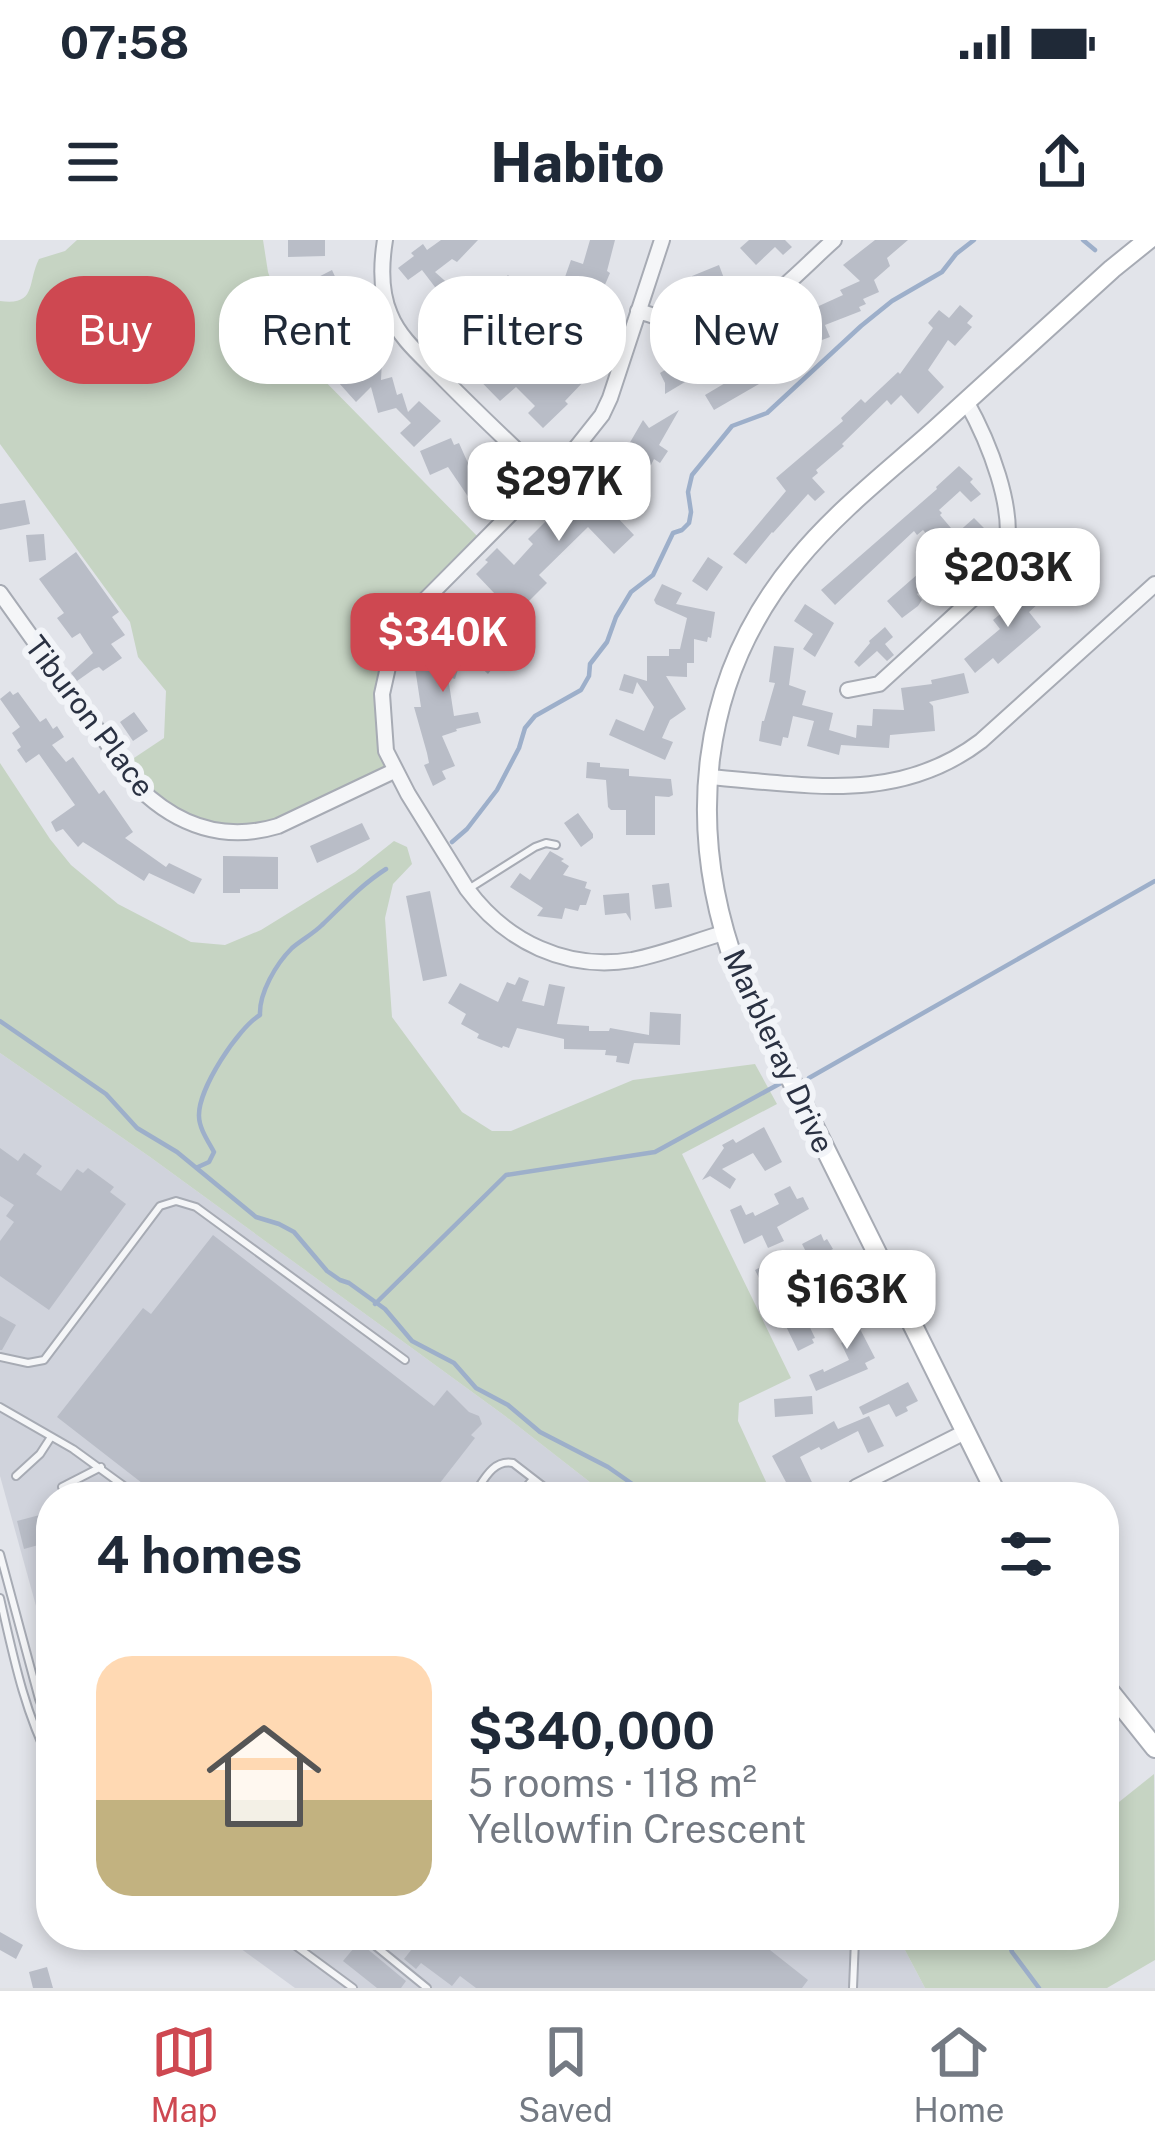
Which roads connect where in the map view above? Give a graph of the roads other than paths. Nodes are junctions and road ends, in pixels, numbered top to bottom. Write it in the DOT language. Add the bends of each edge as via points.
graph roads {
  1 [pos="385,240"];
  2 [pos="662,240"];
  3 [pos="834,240"];
  4 [pos="1148,240"];
  5 [pos="638,311"];
  6 [pos="967,401"];
  7 [pos="545,477"];
  8 [pos="1155,584"];
  9 [pos="0,593"];
  10 [pos="848,690"];
  11 [pos="394,771"];
  12 [pos="708,777"];
  13 [pos="556,845"];
  14 [pos="467,890"];
  15 [pos="723,933"];
  16 [pos="0,1357"];
  17 [pos="405,1360"];
  18 [pos="0,1407"];
  19 [pos="965,1432"];
  20 [pos="51,1436"];
  21 [pos="100,1467"];
  22 [pos="16,1476"];
  23 [pos="533,1479"];
  24 [pos="72,1482"];
  25 [pos="120,1482"];
  26 [pos="484,1482"];
  27 [pos="530,1482"];
  28 [pos="537,1482"];
  29 [pos="866,1482"];
  30 [pos="990,1482"];
  31 [pos="0,1554"];
  32 [pos="0,1598"];
  33 [pos="36,1688"];
  34 [pos="1119,1703"];
  35 [pos="36,1734"];
  36 [pos="1155,1748"];
  37 [pos="301,1950"];
  38 [pos="380,1950"];
  39 [pos="855,1950"];
  40 [pos="353,1988"];
  41 [pos="427,1988"];
  42 [pos="853,1988"];
  1 -- 7 [label="street" via="382,283 399,333"];
  2 -- 5 [label="street"];
  3 -- 5 [label="street" via="739,318 682,324"];
  4 -- 6 [label="street, Marbleray Drive"];
  5 -- 7 [label="street" via="602,415"];
  6 -- 10 [label="street" via="1001,490 1001,565 883,680"];
  6 -- 12 [label="street, Marbleray Drive" via="828,526 775,589 729,678"];
  7 -- 11 [label="street" via="400,631 382,694"];
  8 -- 12 [label="street" via="981,741 934,769 856,786"];
  9 -- 11 [label="street, Tiburon Place" via="139,788 168,814 221,832 262,830"];
  11 -- 14 [label="street"];
  12 -- 15 [label="street, Marbleray Drive" via="708,855"];
  13 -- 14 [label="lane" via="535,847"];
  14 -- 15 [label="street" via="508,932 554,956 626,961"];
  15 -- 19 [label="street, Marbleray Drive"];
  16 -- 17 [label="lane" via="44,1360 160,1206 176,1201 196,1207"];
  18 -- 20 [label="lane"];
  19 -- 29 [label="street"];
  19 -- 30 [label="street, Marbleray Drive"];
  20 -- 21 [label="lane"];
  20 -- 22 [label="lane"];
  21 -- 24 [label="lane"];
  21 -- 25 [label="lane"];
  23 -- 26 [label="lane" via="500,1462"];
  23 -- 27 [label="lane"];
  23 -- 28 [label="lane"];
  31 -- 33 [label="lane"];
  32 -- 35 [label="lane"];
  34 -- 36 [label="street"];
  37 -- 40 [label="lane"];
  38 -- 41 [label="lane"];
  39 -- 42 [label="lane"];
}
